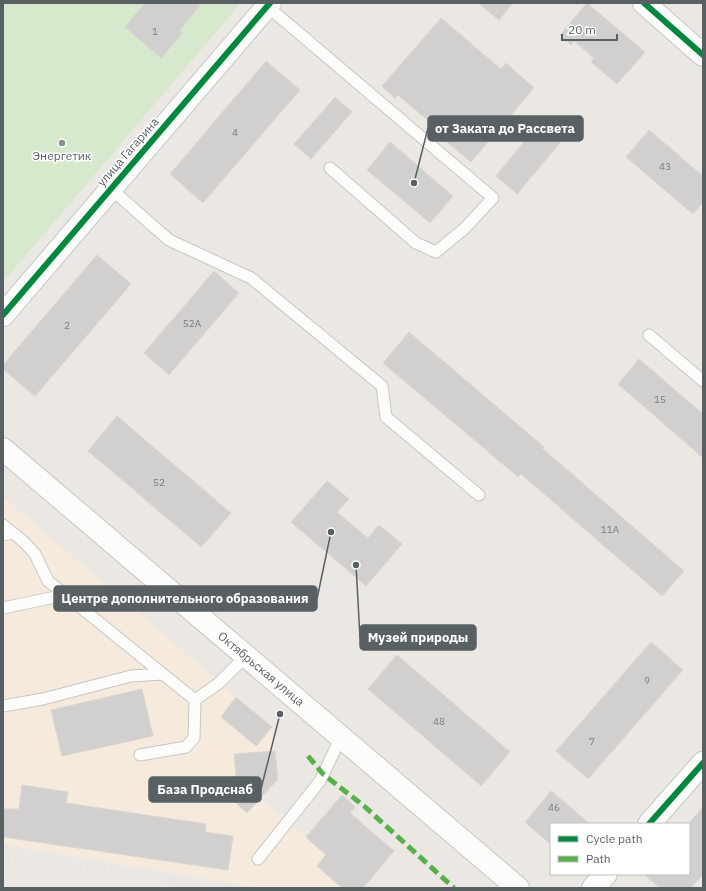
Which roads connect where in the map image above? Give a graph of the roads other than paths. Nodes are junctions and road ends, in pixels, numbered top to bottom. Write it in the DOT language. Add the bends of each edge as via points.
graph roads {
  1 [pos="644,3"];
  2 [pos="269,5"];
  3 [pos="703,55"];
  4 [pos="330,168"];
  5 [pos="111,189"];
  6 [pos="3,315"];
  7 [pos="649,335"];
  8 [pos="703,381"];
  9 [pos="3,449"];
  10 [pos="479,495"];
  11 [pos="3,525"];
  12 [pos="8,534"];
  13 [pos="64,595"];
  14 [pos="3,608"];
  15 [pos="246,656"];
  16 [pos="163,674"];
  17 [pos="195,700"];
  18 [pos="3,706"];
  19 [pos="341,737"];
  20 [pos="140,755"];
  21 [pos="703,763"];
  22 [pos="650,823"];
  23 [pos="258,859"];
  24 [pos="605,875"];
  25 [pos="518,888"];
  26 [pos="593,888"];
  1 -- 3 [label="main road"];
  2 -- 4 [label="lane" via="493,198 464,229 436,252 416,243"];
  2 -- 5 [label="main road, улица Гагарина"];
  5 -- 6 [label="main road, улица Гагарина"];
  5 -- 10 [label="lane" via="169,240 251,278 382,386 386,417"];
  7 -- 8 [label="lane"];
  9 -- 15 [label="main road, Октябрьская улица"];
  11 -- 12 [label="lane"];
  12 -- 13 [label="lane" via="24,542 35,554 48,581"];
  13 -- 14 [label="lane"];
  13 -- 16 [label="lane"];
  15 -- 17 [label="lane" via="219,682"];
  15 -- 19 [label="main road, Октябрьская улица"];
  16 -- 17 [label="lane"];
  16 -- 18 [label="lane" via="131,676 43,699"];
  17 -- 20 [label="lane" via="194,738 186,747"];
  19 -- 23 [label="lane" via="320,781"];
  19 -- 25 [label="main road, Октябрьская улица"];
  21 -- 22 [label="main road"];
  24 -- 26 [label="main road"];
}
